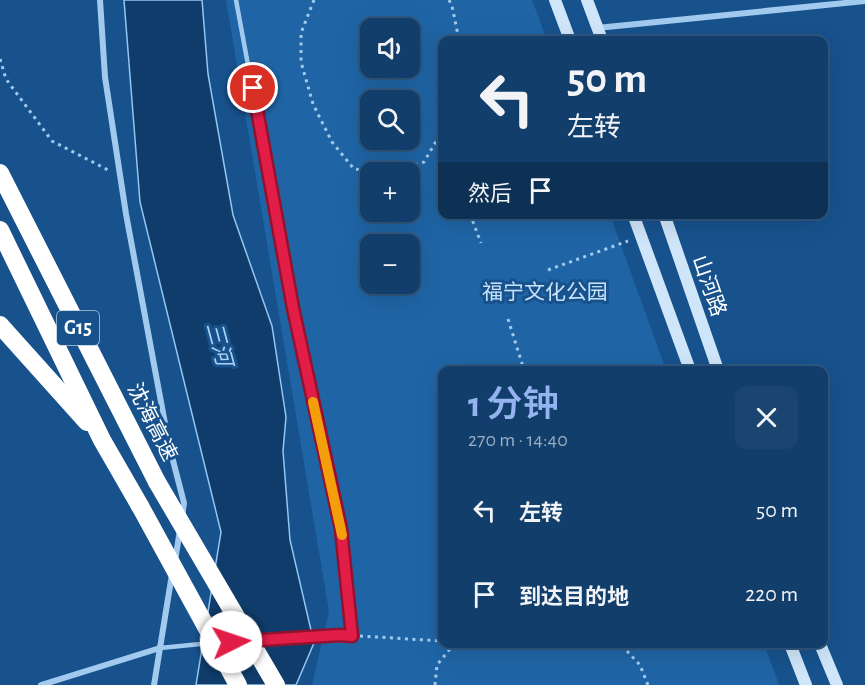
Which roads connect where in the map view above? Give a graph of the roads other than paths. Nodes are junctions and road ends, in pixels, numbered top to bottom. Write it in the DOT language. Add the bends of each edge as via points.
graph roads {
  1 [pos="100,0"];
  2 [pos="236,0"];
  3 [pos="555,0"];
  4 [pos="587,0"];
  5 [pos="865,1"];
  6 [pos="597,28"];
  7 [pos="568,36"];
  8 [pos="600,36"];
  9 [pos="0,173"];
  10 [pos="635,219"];
  11 [pos="666,219"];
  12 [pos="0,230"];
  13 [pos="0,325"];
  14 [pos="689,366"];
  15 [pos="717,366"];
  16 [pos="102,440"];
  17 [pos="160,648"];
  18 [pos="792,648"];
  19 [pos="822,648"];
  20 [pos="41,685"];
  21 [pos="154,685"];
  22 [pos="238,685"];
  23 [pos="276,685"];
  24 [pos="806,685"];
  25 [pos="837,685"];
  1 -- 17 [label="street" via="105,77 120,177 169,445 184,503"];
  2 -- 17 [label="lane, bridge" via="293,308 341,529 352,636"];
  3 -- 7 [label="main road"];
  4 -- 6 [label="main road"];
  5 -- 6 [label="street"];
  6 -- 8 [label="main road"];
  9 -- 23 [label="highway, 沈海高速 / G15, bridge" via="158,482"];
  10 -- 14 [label="main road"];
  11 -- 15 [label="main road, 山河路"];
  12 -- 16 [label="highway, G15"];
  13 -- 16 [label="highway"];
  16 -- 22 [label="highway, G15, bridge"];
  17 -- 20 [label="street"];
  17 -- 21 [label="street"];
  18 -- 24 [label="main road"];
  19 -- 25 [label="main road"];
}
